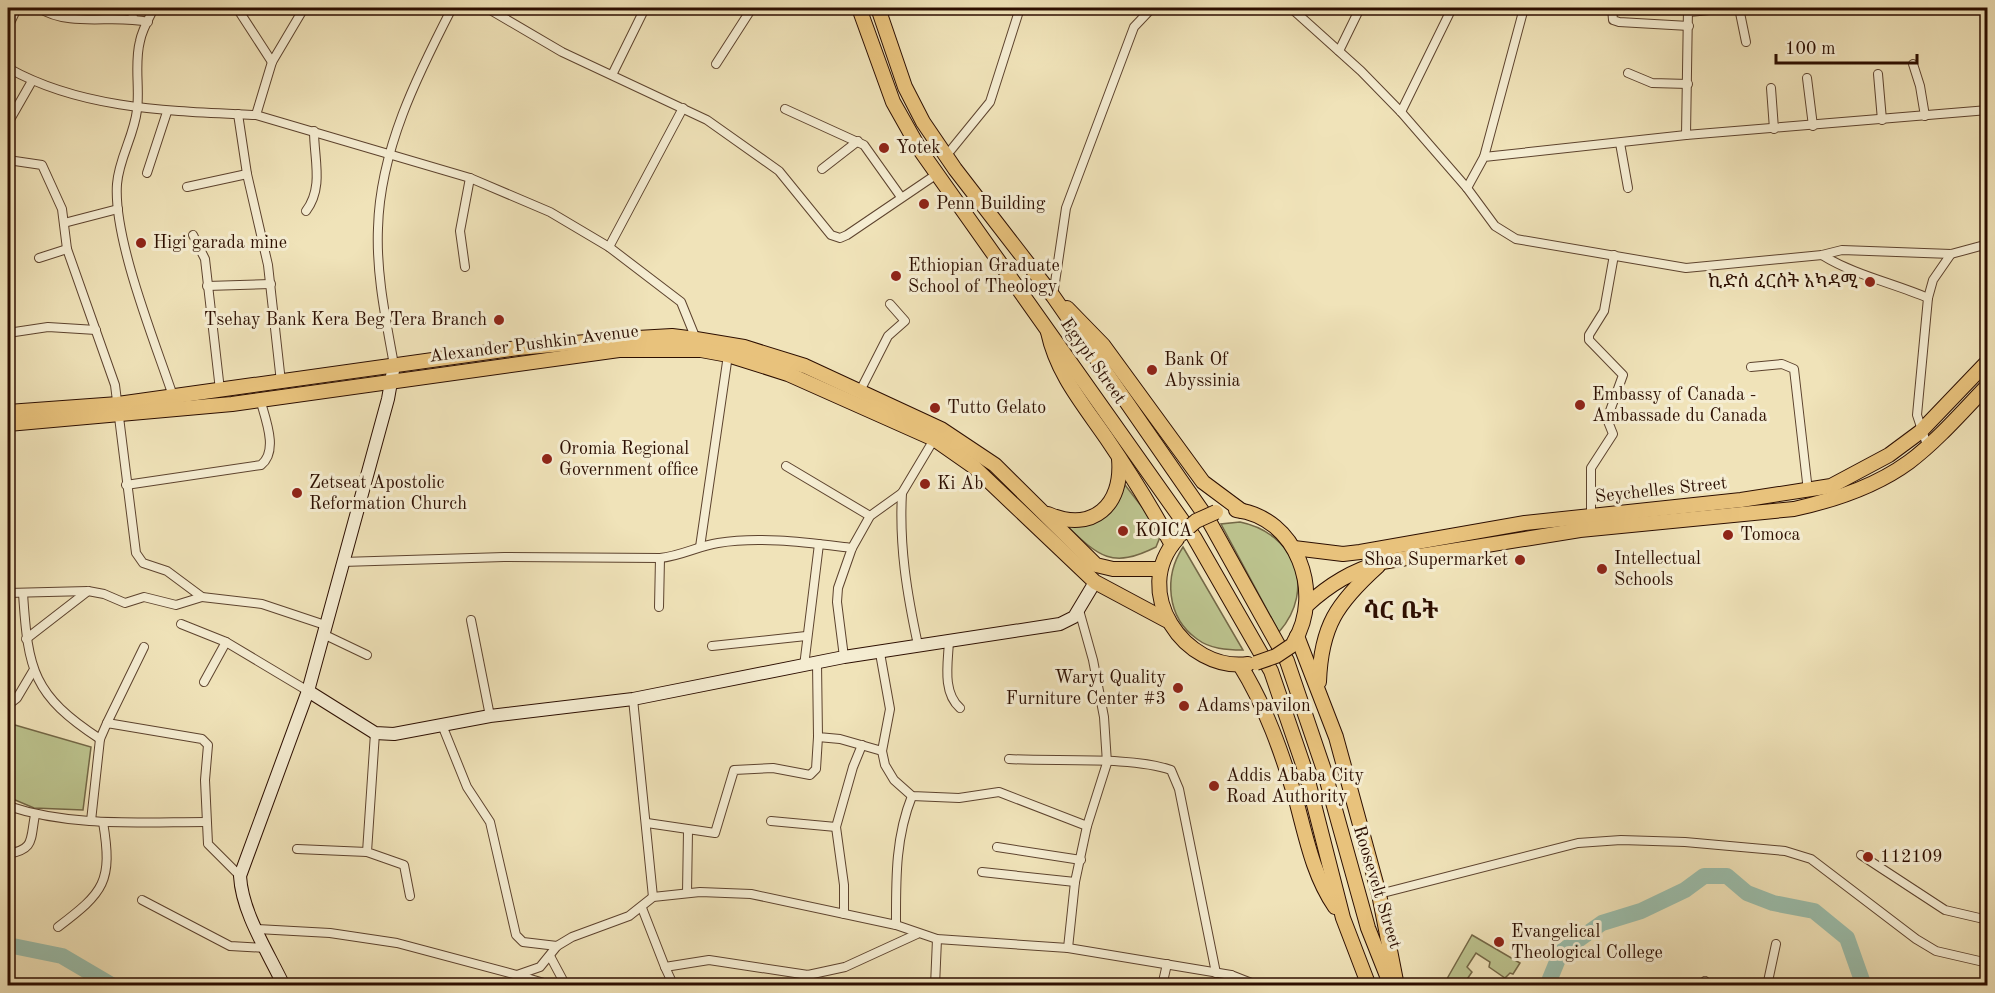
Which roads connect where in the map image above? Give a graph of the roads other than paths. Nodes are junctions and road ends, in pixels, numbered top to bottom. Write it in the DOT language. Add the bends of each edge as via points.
graph roads {
  1 [pos="17,8"];
  2 [pos="39,8"];
  3 [pos="132,8"];
  4 [pos="154,8"];
  5 [pos="237,8"];
  6 [pos="304,8"];
  7 [pos="452,8"];
  8 [pos="487,8"];
  9 [pos="645,8"];
  10 [pos="752,8"];
  11 [pos="860,8"];
  12 [pos="878,8"];
  13 [pos="1020,8"];
  14 [pos="1152,8"];
  15 [pos="1292,8"];
  16 [pos="1360,8"];
  17 [pos="1452,8"];
  18 [pos="1524,8"];
  19 [pos="1612,8"];
  20 [pos="1730,8"];
  21 [pos="1740,8"];
  22 [pos="1688,10"];
  23 [pos="133,19"];
  24 [pos="148,22"];
  25 [pos="1689,26"];
  26 [pos="8,27"];
  27 [pos="1746,42"];
  28 [pos="1339,51"];
  29 [pos="272,62"];
  30 [pos="716,64"];
  31 [pos="1913,64"];
  32 [pos="8,68"];
  33 [pos="1628,73"];
  34 [pos="613,74"];
  35 [pos="1878,74"];
  36 [pos="1807,78"];
  37 [pos="32,81"];
  38 [pos="1688,84"];
  39 [pos="1771,88"];
  40 [pos="137,107"];
  41 [pos="683,108"];
  42 [pos="785,109"];
  43 [pos="1988,110"];
  44 [pos="167,112"];
  45 [pos="1401,112"];
  46 [pos="238,114"];
  47 [pos="256,115"];
  48 [pos="1925,116"];
  49 [pos="1882,120"];
  50 [pos="8,123"];
  51 [pos="1813,126"];
  52 [pos="1774,129"];
  53 [pos="314,130"];
  54 [pos="1686,135"];
  55 [pos="858,141"];
  56 [pos="1620,143"];
  57 [pos="391,154"];
  58 [pos="946,156"];
  59 [pos="1484,157"];
  60 [pos="8,160"];
  61 [pos="822,169"];
  62 [pos="147,173"];
  63 [pos="247,174"];
  64 [pos="937,174"];
  65 [pos="470,178"];
  66 [pos="187,187"];
  67 [pos="1467,188"];
  68 [pos="1628,188"];
  69 [pos="901,197"];
  70 [pos="118,208"];
  71 [pos="306,211"];
  72 [pos="64,223"];
  73 [pos="193,235"];
  74 [pos="1988,244"];
  75 [pos="609,247"];
  76 [pos="67,249"];
  77 [pos="1951,254"];
  78 [pos="1614,255"];
  79 [pos="1822,255"];
  80 [pos="39,258"];
  81 [pos="465,267"];
  82 [pos="271,284"];
  83 [pos="207,286"];
  84 [pos="1054,298"];
  85 [pos="1928,298"];
  86 [pos="890,304"];
  87 [pos="1046,324"];
  88 [pos="96,330"];
  89 [pos="8,333"];
  90 [pos="696,339"];
  91 [pos="728,355"];
  92 [pos="1988,360"];
  93 [pos="1751,367"];
  94 [pos="790,368"];
  95 [pos="392,372"];
  96 [pos="281,382"];
  97 [pos="1988,385"];
  98 [pos="860,392"];
  99 [pos="227,394"];
  100 [pos="173,396"];
  101 [pos="260,399"];
  102 [pos="118,410"];
  103 [pos="8,412"];
  104 [pos="8,424"];
  105 [pos="1920,432"];
  106 [pos="937,434"];
  107 [pos="1927,446"];
  108 [pos="1119,459"];
  109 [pos="786,465"];
  110 [pos="126,484"];
  111 [pos="1808,491"];
  112 [pos="902,493"];
  113 [pos="1242,511"];
  114 [pos="1046,514"];
  115 [pos="870,516"];
  116 [pos="1591,516"];
  117 [pos="1176,540"];
  118 [pos="819,544"];
  119 [pos="700,547"];
  120 [pos="852,548"];
  121 [pos="1294,548"];
  122 [pos="660,558"];
  123 [pos="342,562"];
  124 [pos="1382,562"];
  125 [pos="1160,569"];
  126 [pos="1095,582"];
  127 [pos="88,591"];
  128 [pos="8,593"];
  129 [pos="23,593"];
  130 [pos="202,597"];
  131 [pos="1307,605"];
  132 [pos="659,607"];
  133 [pos="1079,610"];
  134 [pos="471,620"];
  135 [pos="1166,620"];
  136 [pos="181,624"];
  137 [pos="324,629"];
  138 [pos="806,636"];
  139 [pos="26,639"];
  140 [pos="949,641"];
  141 [pos="1294,641"];
  142 [pos="226,642"];
  143 [pos="918,645"];
  144 [pos="711,646"];
  145 [pos="144,647"];
  146 [pos="880,653"];
  147 [pos="367,655"];
  148 [pos="844,657"];
  149 [pos="1287,661"];
  150 [pos="817,663"];
  151 [pos="1240,665"];
  152 [pos="804,666"];
  153 [pos="1271,670"];
  154 [pos="33,671"];
  155 [pos="204,682"];
  156 [pos="1318,686"];
  157 [pos="308,691"];
  158 [pos="633,699"];
  159 [pos="8,705"];
  160 [pos="960,708"];
  161 [pos="490,716"];
  162 [pos="107,723"];
  163 [pos="442,725"];
  164 [pos="375,733"];
  165 [pos="818,737"];
  166 [pos="100,739"];
  167 [pos="862,745"];
  168 [pos="882,751"];
  169 [pos="1010,759"];
  170 [pos="1107,763"];
  171 [pos="912,796"];
  172 [pos="8,806"];
  173 [pos="35,815"];
  174 [pos="91,821"];
  175 [pos="103,822"];
  176 [pos="206,822"];
  177 [pos="771,822"];
  178 [pos="647,824"];
  179 [pos="1086,826"];
  180 [pos="836,827"];
  181 [pos="688,831"];
  182 [pos="997,847"];
  183 [pos="297,849"];
  184 [pos="367,852"];
  185 [pos="8,854"];
  186 [pos="1861,855"];
  187 [pos="1081,860"];
  188 [pos="982,872"];
  189 [pos="240,876"];
  190 [pos="1075,882"];
  191 [pos="687,893"];
  192 [pos="1379,894"];
  193 [pos="410,896"];
  194 [pos="653,897"];
  195 [pos="142,900"];
  196 [pos="642,908"];
  197 [pos="844,914"];
  198 [pos="1343,918"];
  199 [pos="1988,920"];
  200 [pos="896,925"];
  201 [pos="58,927"];
  202 [pos="257,929"];
  203 [pos="917,934"];
  204 [pos="937,939"];
  205 [pos="1776,944"];
  206 [pos="557,946"];
  207 [pos="266,948"];
  208 [pos="1068,948"];
  209 [pos="550,956"];
  210 [pos="1988,963"];
  211 [pos="1167,964"];
  212 [pos="664,967"];
  213 [pos="1216,973"];
  214 [pos="517,975"];
  215 [pos="808,975"];
  216 [pos="1231,975"];
  217 [pos="284,986"];
  218 [pos="555,986"];
  219 [pos="566,986"];
  220 [pos="670,986"];
  221 [pos="800,986"];
  222 [pos="935,986"];
  223 [pos="1162,986"];
  224 [pos="1229,986"];
  225 [pos="1259,986"];
  226 [pos="1369,986"];
  227 [pos="1391,986"];
  228 [pos="1397,986"];
  229 [pos="1767,986"];
  1 -- 26 [label="street"];
  2 -- 23 [label="street" via="65,18"];
  3 -- 23 [label="street"];
  4 -- 24 [label="street"];
  5 -- 29 [label="street"];
  6 -- 29 [label="street"];
  7 -- 57 [label="street" via="402,114"];
  8 -- 34 [label="street" via="562,51"];
  9 -- 34 [label="street"];
  10 -- 30 [label="street"];
  11 -- 64 [label="main road, Egypt Street" via="893,102"];
  12 -- 58 [label="main road, Egypt Street" via="905,87 922,122"];
  13 -- 58 [label="street" via="990,102"];
  14 -- 84 [label="street" via="1134,27 1066,208"];
  15 -- 28 [label="street"];
  16 -- 28 [label="street"];
  17 -- 45 [label="street"];
  18 -- 59 [label="street"];
  19 -- 25 [label="street" via="1613,20 1619,22"];
  20 -- 22 [label="street"];
  21 -- 27 [label="street"];
  22 -- 25 [label="street"];
  23 -- 24 [label="street"];
  24 -- 40 [label="street" via="137,53"];
  25 -- 38 [label="street"];
  28 -- 45 [label="street"];
  29 -- 47 [label="street"];
  31 -- 48 [label="street"];
  32 -- 37 [label="street"];
  33 -- 38 [label="street" via="1652,83"];
  34 -- 41 [label="street"];
  35 -- 49 [label="street"];
  36 -- 51 [label="street"];
  37 -- 40 [label="street"];
  37 -- 50 [label="street"];
  38 -- 54 [label="street"];
  39 -- 52 [label="street"];
  40 -- 44 [label="street"];
  40 -- 70 [label="street" via="117,184"];
  41 -- 69 [label="street" via="707,120 779,171 831,235 847,235"];
  41 -- 75 [label="street"];
  42 -- 55 [label="street"];
  43 -- 48 [label="street"];
  44 -- 46 [label="street"];
  44 -- 62 [label="street"];
  45 -- 67 [label="street"];
  46 -- 47 [label="street"];
  46 -- 63 [label="street"];
  47 -- 53 [label="street"];
  48 -- 49 [label="street"];
  49 -- 51 [label="street"];
  51 -- 52 [label="street"];
  52 -- 54 [label="street"];
  53 -- 57 [label="street"];
  53 -- 71 [label="street" via="318,185 315,199"];
  54 -- 56 [label="street"];
  55 -- 61 [label="street"];
  55 -- 69 [label="street"];
  56 -- 59 [label="street"];
  56 -- 68 [label="street"];
  57 -- 65 [label="street"];
  57 -- 95 [label="street" via="378,227"];
  58 -- 84 [label="main road, Egypt Street"];
  59 -- 67 [label="street"];
  60 -- 72 [label="street" via="42,165 59,201"];
  63 -- 66 [label="street"];
  63 -- 82 [label="street"];
  64 -- 69 [label="street"];
  64 -- 87 [label="main road, Egypt Street"];
  65 -- 75 [label="street" via="550,212"];
  65 -- 81 [label="street" via="460,231"];
  67 -- 78 [label="street" via="1495,226 1516,239"];
  70 -- 72 [label="street"];
  70 -- 100 [label="street" via="134,278"];
  72 -- 76 [label="street"];
  73 -- 83 [label="street" via="205,259"];
  74 -- 77 [label="street"];
  75 -- 90 [label="street" via="681,302"];
  76 -- 80 [label="street"];
  76 -- 88 [label="street"];
  77 -- 79 [label="street" via="1842,250"];
  77 -- 85 [label="street" via="1933,280"];
  78 -- 79 [label="street" via="1686,268"];
  78 -- 116 [label="street" via="1604,311 1589,335 1622,370 1623,381 1607,419 1613,434 1591,468"];
  79 -- 85 [label="street" via="1841,267"];
  82 -- 83 [label="street"];
  82 -- 96 [label="street"];
  83 -- 99 [label="street"];
  84 -- 113 [label="main road" via="1074,313 1103,345 1203,482"];
  84 -- 149 [label="main road, Egypt Street" via="1209,521"];
  85 -- 105 [label="street" via="1917,415"];
  86 -- 98 [label="street" via="905,321 888,336"];
  87 -- 108 [label="main road" via="1051,348 1065,379"];
  87 -- 153 [label="main road, Egypt Street" via="1194,537"];
  88 -- 89 [label="street" via="48,327"];
  88 -- 102 [label="street"];
  90 -- 94 [label="main road, Alexander Pushkin Avenue" via="744,347"];
  90 -- 95 [label="main road, Alexander Pushkin Avenue" via="672,336 586,342"];
  91 -- 94 [label="main road, Alexander Pushkin Avenue"];
  91 -- 95 [label="main road, Alexander Pushkin Avenue" via="682,349 619,350"];
  91 -- 119 [label="street"];
  92 -- 105 [label="main road, Seychelles Street"];
  93 -- 111 [label="street" via="1782,364 1794,369"];
  94 -- 98 [label="main road, Alexander Pushkin Avenue"];
  94 -- 106 [label="main road, Alexander Pushkin Avenue"];
  95 -- 96 [label="main road, Alexander Pushkin Avenue"];
  95 -- 101 [label="main road, Alexander Pushkin Avenue"];
  95 -- 123 [label="street"];
  96 -- 99 [label="main road, Alexander Pushkin Avenue"];
  97 -- 107 [label="main road, Seychelles Street"];
  98 -- 106 [label="main road, Alexander Pushkin Avenue"];
  99 -- 100 [label="main road, Alexander Pushkin Avenue"];
  99 -- 101 [label="main road, Alexander Pushkin Avenue"];
  99 -- 102 [label="main road, Alexander Pushkin Avenue"];
  100 -- 102 [label="main road, Alexander Pushkin Avenue"];
  101 -- 110 [label="street" via="269,453 261,465"];
  102 -- 103 [label="main road, Alexander Pushkin Avenue"];
  102 -- 104 [label="main road, Alexander Pushkin Avenue"];
  102 -- 110 [label="street"];
  105 -- 107 [label="street"];
  105 -- 111 [label="main road, Seychelles Street" via="1866,470 1831,486"];
  106 -- 112 [label="street"];
  106 -- 114 [label="main road, Alexander Pushkin Avenue" via="995,465"];
  106 -- 126 [label="main road, Alexander Pushkin Avenue"];
  107 -- 124 [label="main road, Seychelles Street" via="1875,482 1824,503 1580,530"];
  108 -- 114 [label="main road" via="1117,488 1104,509 1089,519 1070,521"];
  108 -- 117 [label="main road"];
  109 -- 115 [label="street"];
  110 -- 130 [label="street" via="139,559 167,571"];
  111 -- 116 [label="main road, Seychelles Street"];
  112 -- 115 [label="street"];
  112 -- 143 [label="street" via="900,530 905,587"];
  113 -- 117 [label="main road, bridge" via="1216,512 1196,521"];
  113 -- 121 [label="main road" via="1278,530"];
  114 -- 125 [label="main road, Alexander Pushkin Avenue" via="1095,565"];
  115 -- 120 [label="street"];
  116 -- 121 [label="main road, Seychelles Street" via="1463,532 1343,554"];
  117 -- 125 [label="main road"];
  118 -- 119 [label="street" via="743,541"];
  118 -- 120 [label="street"];
  118 -- 138 [label="street"];
  119 -- 122 [label="street" via="677,557"];
  120 -- 148 [label="street" via="838,588"];
  121 -- 131 [label="main road" via="1303,566"];
  122 -- 123 [label="street"];
  122 -- 132 [label="street"];
  123 -- 137 [label="street"];
  124 -- 131 [label="main road, Seychelles Street" via="1334,582"];
  124 -- 156 [label="main road" via="1351,590 1327,628"];
  125 -- 135 [label="main road" via="1159,597"];
  126 -- 133 [label="street"];
  126 -- 135 [label="main road, Alexander Pushkin Avenue"];
  127 -- 129 [label="street"];
  127 -- 130 [label="street" via="125,603 144,597 176,606"];
  127 -- 139 [label="street"];
  128 -- 129 [label="street"];
  129 -- 139 [label="street"];
  130 -- 137 [label="street" via="262,604"];
  131 -- 141 [label="main road"];
  133 -- 140 [label="street" via="1060,624"];
  133 -- 170 [label="street" via="1104,717"];
  134 -- 161 [label="street"];
  135 -- 151 [label="main road" via="1206,656"];
  136 -- 142 [label="street"];
  137 -- 147 [label="street"];
  137 -- 157 [label="street"];
  138 -- 144 [label="street"];
  138 -- 152 [label="street"];
  139 -- 154 [label="street"];
  140 -- 143 [label="street"];
  140 -- 160 [label="street" via="948,685 952,702"];
  141 -- 151 [label="main road, bridge" via="1276,656"];
  141 -- 156 [label="main road"];
  142 -- 155 [label="street"];
  142 -- 157 [label="street"];
  143 -- 146 [label="street"];
  145 -- 162 [label="street"];
  146 -- 148 [label="street"];
  146 -- 168 [label="street" via="891,709"];
  148 -- 150 [label="street"];
  149 -- 227 [label="main road, Roosevelt Street" via="1324,770 1368,928"];
  150 -- 152 [label="street"];
  150 -- 165 [label="street"];
  151 -- 198 [label="main road" via="1264,706 1321,884"];
  152 -- 158 [label="street"];
  153 -- 198 [label="main road, Roosevelt Street" via="1306,773"];
  154 -- 159 [label="street" via="17,698"];
  154 -- 166 [label="street" via="63,713"];
  156 -- 192 [label="main road"];
  157 -- 164 [label="street"];
  157 -- 189 [label="street"];
  158 -- 161 [label="street"];
  158 -- 178 [label="street"];
  161 -- 163 [label="street"];
  162 -- 166 [label="street"];
  162 -- 176 [label="street" via="205,741"];
  163 -- 164 [label="street" via="394,734"];
  163 -- 206 [label="street" via="467,787 490,822 516,935 523,942"];
  164 -- 184 [label="street"];
  165 -- 167 [label="street"];
  165 -- 181 [label="street" via="814,773 773,768 734,770 717,830 711,834"];
  166 -- 174 [label="street"];
  167 -- 168 [label="street"];
  167 -- 180 [label="street"];
  168 -- 171 [label="street" via="889,772"];
  169 -- 170 [label="street"];
  170 -- 179 [label="street"];
  170 -- 213 [label="street" via="1161,766 1174,774"];
  171 -- 179 [label="street" via="959,798 999,792"];
  171 -- 200 [label="street" via="897,857"];
  172 -- 173 [label="street"];
  173 -- 174 [label="street"];
  173 -- 185 [label="street" via="28,847"];
  174 -- 175 [label="street"];
  175 -- 176 [label="street"];
  175 -- 201 [label="street" via="108,862 98,894"];
  176 -- 189 [label="street" via="212,851"];
  177 -- 180 [label="street"];
  178 -- 181 [label="street"];
  178 -- 194 [label="street"];
  179 -- 187 [label="street"];
  180 -- 197 [label="street"];
  181 -- 191 [label="street"];
  182 -- 187 [label="street"];
  183 -- 184 [label="street"];
  184 -- 193 [label="street" via="404,866"];
  186 -- 199 [label="street" via="1945,910"];
  187 -- 190 [label="street"];
  188 -- 190 [label="street"];
  189 -- 202 [label="street"];
  190 -- 208 [label="street"];
  191 -- 194 [label="street"];
  191 -- 197 [label="street" via="751,894"];
  192 -- 210 [label="street" via="1578,843 1674,842 1785,851 1811,859 1936,951"];
  192 -- 228 [label="main road"];
  194 -- 196 [label="street"];
  195 -- 207 [label="street" via="230,946"];
  196 -- 206 [label="street"];
  196 -- 212 [label="street"];
  197 -- 200 [label="street"];
  198 -- 226 [label="main road, Roosevelt Street"];
  200 -- 203 [label="street"];
  202 -- 207 [label="street"];
  202 -- 214 [label="street" via="330,933 397,943"];
  203 -- 204 [label="street"];
  203 -- 215 [label="street" via="845,967"];
  204 -- 208 [label="street"];
  204 -- 222 [label="street"];
  205 -- 229 [label="street"];
  206 -- 209 [label="street"];
  207 -- 217 [label="street"];
  208 -- 211 [label="street"];
  209 -- 214 [label="street" via="534,970"];
  209 -- 219 [label="street"];
  211 -- 213 [label="street"];
  211 -- 223 [label="street"];
  212 -- 215 [label="street" via="709,960"];
  212 -- 220 [label="street"];
  213 -- 216 [label="street"];
  214 -- 218 [label="street"];
  215 -- 221 [label="street"];
  216 -- 224 [label="street"];
  216 -- 225 [label="street"];
}
